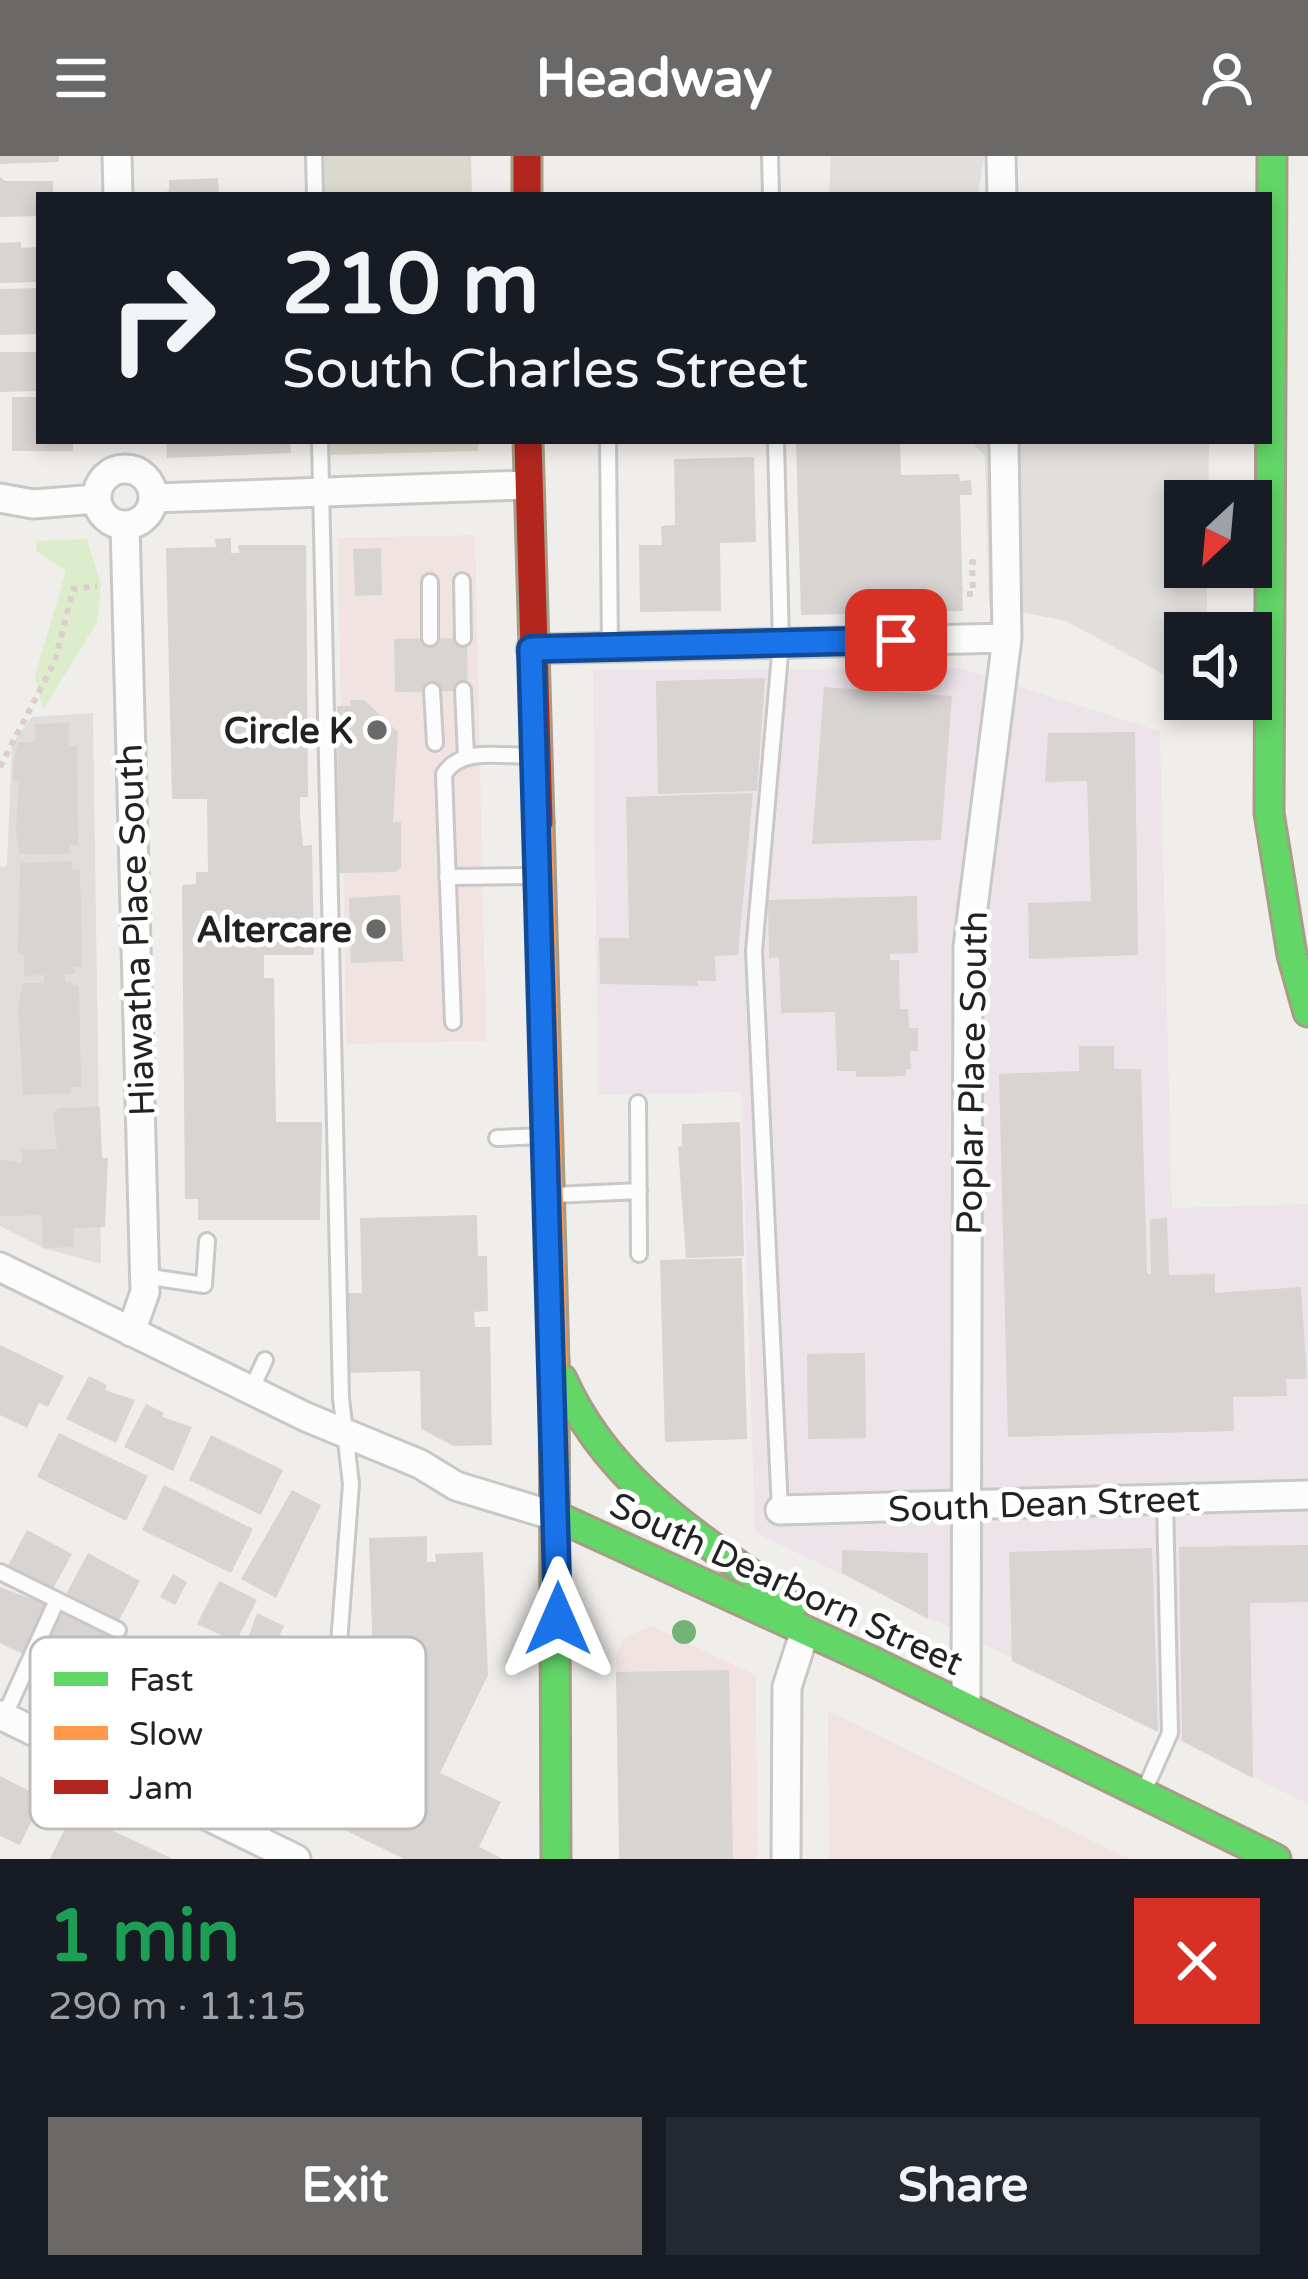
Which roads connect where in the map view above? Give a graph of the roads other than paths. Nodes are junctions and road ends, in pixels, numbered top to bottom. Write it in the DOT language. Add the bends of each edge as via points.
graph roads {
  1 [pos="117,156"];
  2 [pos="314,156"];
  3 [pos="527,156"];
  4 [pos="770,156"];
  5 [pos="1001,156"];
  6 [pos="1272,156"];
  7 [pos="118,192"];
  8 [pos="315,192"];
  9 [pos="527,192"];
  10 [pos="771,192"];
  11 [pos="1001,192"];
  12 [pos="1272,192"];
  13 [pos="320,444"];
  14 [pos="528,444"];
  15 [pos="608,444"];
  16 [pos="776,444"];
  17 [pos="1004,444"];
  18 [pos="1271,444"];
  19 [pos="122,455"];
  20 [pos="527,485"];
  21 [pos="322,490"];
  22 [pos="0,498"];
  23 [pos="97,499"];
  24 [pos="154,499"];
  25 [pos="125,525"];
  26 [pos="462,581"];
  27 [pos="430,582"];
  28 [pos="430,638"];
  29 [pos="463,638"];
  30 [pos="1006,638"];
  31 [pos="781,643"];
  32 [pos="610,647"];
  33 [pos="531,649"];
  34 [pos="463,690"];
  35 [pos="432,691"];
  36 [pos="435,743"];
  37 [pos="466,756"];
  38 [pos="535,756"];
  39 [pos="538,876"];
  40 [pos="447,877"];
  41 [pos="1308,1012"];
  42 [pos="453,1022"];
  43 [pos="638,1102"];
  44 [pos="547,1136"];
  45 [pos="497,1138"];
  46 [pos="639,1191"];
  47 [pos="548,1195"];
  48 [pos="207,1241"];
  49 [pos="639,1254"];
  50 [pos="0,1267"];
  51 [pos="144,1276"];
  52 [pos="131,1332"];
  53 [pos="553,1354"];
  54 [pos="265,1360"];
  55 [pos="250,1390"];
  56 [pos="346,1433"];
  57 [pos="1308,1495"];
  58 [pos="1166,1499"];
  59 [pos="969,1506"];
  60 [pos="779,1510"];
  61 [pos="558,1517"];
  62 [pos="0,1572"];
  63 [pos="57,1600"];
  64 [pos="118,1630"];
  65 [pos="806,1631"];
  66 [pos="39,1637"];
  67 [pos="340,1637"];
  68 [pos="30,1657"];
  69 [pos="874,1662"];
  70 [pos="966,1706"];
  71 [pos="2,1716"];
  72 [pos="30,1730"];
  73 [pos="1143,1793"];
  74 [pos="235,1829"];
  75 [pos="263,1829"];
  76 [pos="258,1840"];
  77 [pos="296,1859"];
  78 [pos="556,1859"];
  79 [pos="786,1859"];
  80 [pos="1276,1859"];
  1 -- 7 [label="street"];
  2 -- 8 [label="lane"];
  3 -- 9 [label="main road"];
  4 -- 10 [label="lane"];
  5 -- 11 [label="street"];
  6 -- 12 [label="main road"];
  13 -- 21 [label="lane"];
  14 -- 20 [label="main road"];
  15 -- 32 [label="lane"];
  16 -- 31 [label="lane"];
  17 -- 30 [label="street, Poplar Place South"];
  18 -- 41 [label="main road" via="1269,813"];
  19 -- 23 [label="street"];
  19 -- 24 [label="street"];
  20 -- 21 [label="street"];
  20 -- 33 [label="main road"];
  21 -- 24 [label="street"];
  21 -- 56 [label="lane"];
  22 -- 23 [label="street"];
  23 -- 25 [label="street" via="104,517"];
  24 -- 25 [label="street" via="147,515"];
  25 -- 51 [label="street, Hiawatha Place South"];
  26 -- 29 [label="lane"];
  27 -- 28 [label="lane"];
  30 -- 31 [label="street"];
  30 -- 59 [label="street, Poplar Place South" via="968,947"];
  31 -- 32 [label="street"];
  31 -- 60 [label="lane" via="754,951"];
  32 -- 33 [label="street"];
  33 -- 38 [label="main road"];
  34 -- 37 [label="lane"];
  35 -- 36 [label="lane"];
  37 -- 38 [label="lane"];
  37 -- 40 [label="lane" via="444,774"];
  38 -- 39 [label="main road"];
  39 -- 40 [label="lane"];
  39 -- 44 [label="main road"];
  40 -- 42 [label="lane"];
  43 -- 46 [label="lane"];
  44 -- 45 [label="lane"];
  44 -- 47 [label="main road"];
  46 -- 47 [label="lane"];
  46 -- 49 [label="lane"];
  47 -- 53 [label="main road"];
  48 -- 51 [label="lane" via="205,1285"];
  50 -- 52 [label="street, South Dearborn Street"];
  51 -- 52 [label="street, Hiawatha Place South"];
  52 -- 55 [label="street, South Dearborn Street"];
  53 -- 61 [label="main road"];
  53 -- 69 [label="main road" via="584,1431 622,1479"];
  54 -- 55 [label="lane"];
  55 -- 56 [label="street, South Dearborn Street"];
  56 -- 61 [label="street, South Dearborn Street" via="456,1486"];
  56 -- 67 [label="lane" via="351,1484"];
  57 -- 58 [label="street, South Dean Street"];
  58 -- 59 [label="street, South Dean Street"];
  58 -- 73 [label="lane" via="1170,1733"];
  59 -- 60 [label="street, South Dean Street"];
  59 -- 70 [label="street, Poplar Place South"];
  61 -- 65 [label="main road, South Dearborn Street"];
  61 -- 78 [label="main road"];
  62 -- 63 [label="lane"];
  63 -- 64 [label="lane"];
  63 -- 66 [label="lane"];
  65 -- 69 [label="main road, South Dearborn Street"];
  65 -- 79 [label="street" via="788,1687"];
  68 -- 71 [label="lane"];
  69 -- 70 [label="main road, South Dearborn Street"];
  70 -- 73 [label="main road, South Dearborn Street"];
  71 -- 72 [label="street"];
  73 -- 80 [label="main road, South Dearborn Street"];
  74 -- 76 [label="street"];
  75 -- 76 [label="lane"];
  76 -- 77 [label="street"];
}
